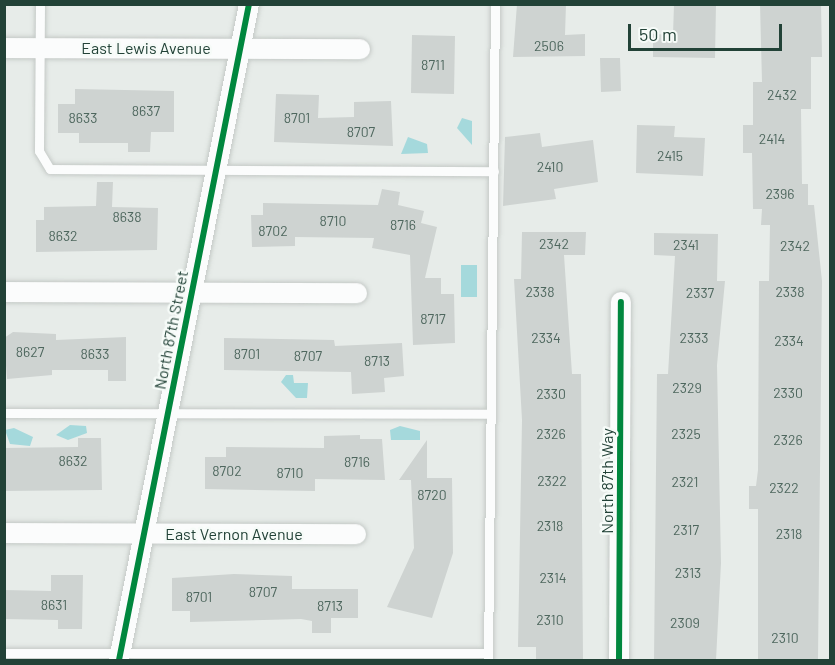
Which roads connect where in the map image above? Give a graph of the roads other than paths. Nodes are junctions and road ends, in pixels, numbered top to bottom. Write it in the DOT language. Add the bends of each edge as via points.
graph roads {
  1 [pos="40,4"];
  2 [pos="249,4"];
  3 [pos="495,4"];
  4 [pos="4,48"];
  5 [pos="40,48"];
  6 [pos="240,48"];
  7 [pos="360,49"];
  8 [pos="216,171"];
  9 [pos="494,171"];
  10 [pos="4,292"];
  11 [pos="192,293"];
  12 [pos="357,293"];
  13 [pos="621,302"];
  14 [pos="168,413"];
  15 [pos="4,414"];
  16 [pos="489,414"];
  17 [pos="4,534"];
  18 [pos="144,534"];
  19 [pos="356,534"];
  20 [pos="4,653"];
  21 [pos="120,657"];
  22 [pos="488,657"];
  23 [pos="619,660"];
  1 -- 5 [label="lane"];
  2 -- 6 [label="street, North 87th Street"];
  3 -- 9 [label="lane"];
  4 -- 5 [label="street, East Lewis Avenue"];
  5 -- 6 [label="street, East Lewis Avenue"];
  5 -- 8 [label="lane" via="39,151 44,165 58,171"];
  6 -- 7 [label="street, East Lewis Avenue"];
  6 -- 8 [label="street, North 87th Street"];
  8 -- 9 [label="lane"];
  8 -- 11 [label="street, North 87th Street"];
  9 -- 16 [label="lane"];
  10 -- 11 [label="street"];
  11 -- 12 [label="street"];
  11 -- 14 [label="street, North 87th Street"];
  13 -- 23 [label="street, North 87th Way"];
  14 -- 15 [label="lane"];
  14 -- 16 [label="lane"];
  14 -- 18 [label="street, North 87th Street"];
  16 -- 22 [label="lane"];
  17 -- 18 [label="street, East Vernon Avenue"];
  18 -- 19 [label="street, East Vernon Avenue"];
  18 -- 21 [label="street, North 87th Street"];
  20 -- 21 [label="lane"];
  21 -- 22 [label="lane"];
}
